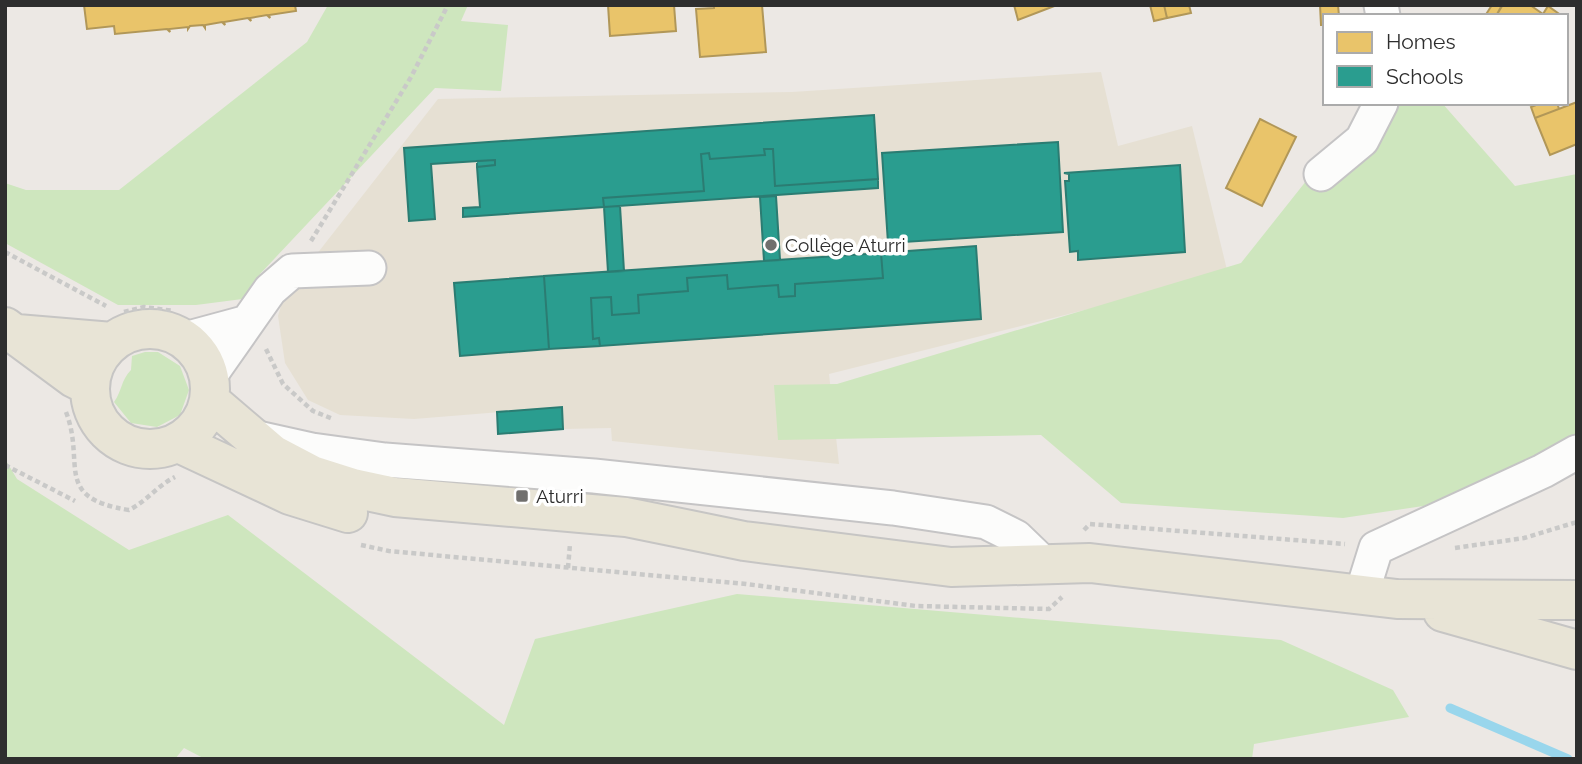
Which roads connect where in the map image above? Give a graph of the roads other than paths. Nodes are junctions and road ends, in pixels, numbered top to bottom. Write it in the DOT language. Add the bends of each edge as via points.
graph roads {
  1 [pos="1380,105"];
  2 [pos="1321,174"];
  3 [pos="369,268"];
  4 [pos="113,321"];
  5 [pos="244,323"];
  6 [pos="185,326"];
  7 [pos="11,331"];
  8 [pos="209,389"];
  9 [pos="76,396"];
  10 [pos="252,437"];
  11 [pos="1577,452"];
  12 [pos="178,459"];
  13 [pos="744,541"];
  14 [pos="1055,580"];
  15 [pos="1379,598"];
  16 [pos="1577,600"];
  17 [pos="1577,650"];
  1 -- 2 [label="street" via="1362,140"];
  3 -- 5 [label="street" via="292,271"];
  4 -- 6 [label="main road" via="129,332"];
  4 -- 7 [label="main road"];
  4 -- 9 [label="main road"];
  5 -- 6 [label="street"];
  5 -- 8 [label="street"];
  6 -- 8 [label="main road"];
  7 -- 9 [label="main road" via="74,378"];
  8 -- 10 [label="main road"];
  8 -- 12 [label="main road" via="202,421"];
  9 -- 12 [label="main road" via="120,442 139,449 159,449"];
  10 -- 13 [label="main road" via="272,454 312,475 353,488 438,502 626,517"];
  10 -- 14 [label="street" via="385,460 608,477 986,522 1016,537"];
  11 -- 15 [label="street" via="1376,548"];
  12 -- 13 [label="main road" via="327,508 393,523 668,546"];
  13 -- 14 [label="main road"];
  14 -- 15 [label="main road" via="1137,566"];
  15 -- 16 [label="main road"];
  15 -- 17 [label="main road"];
}
